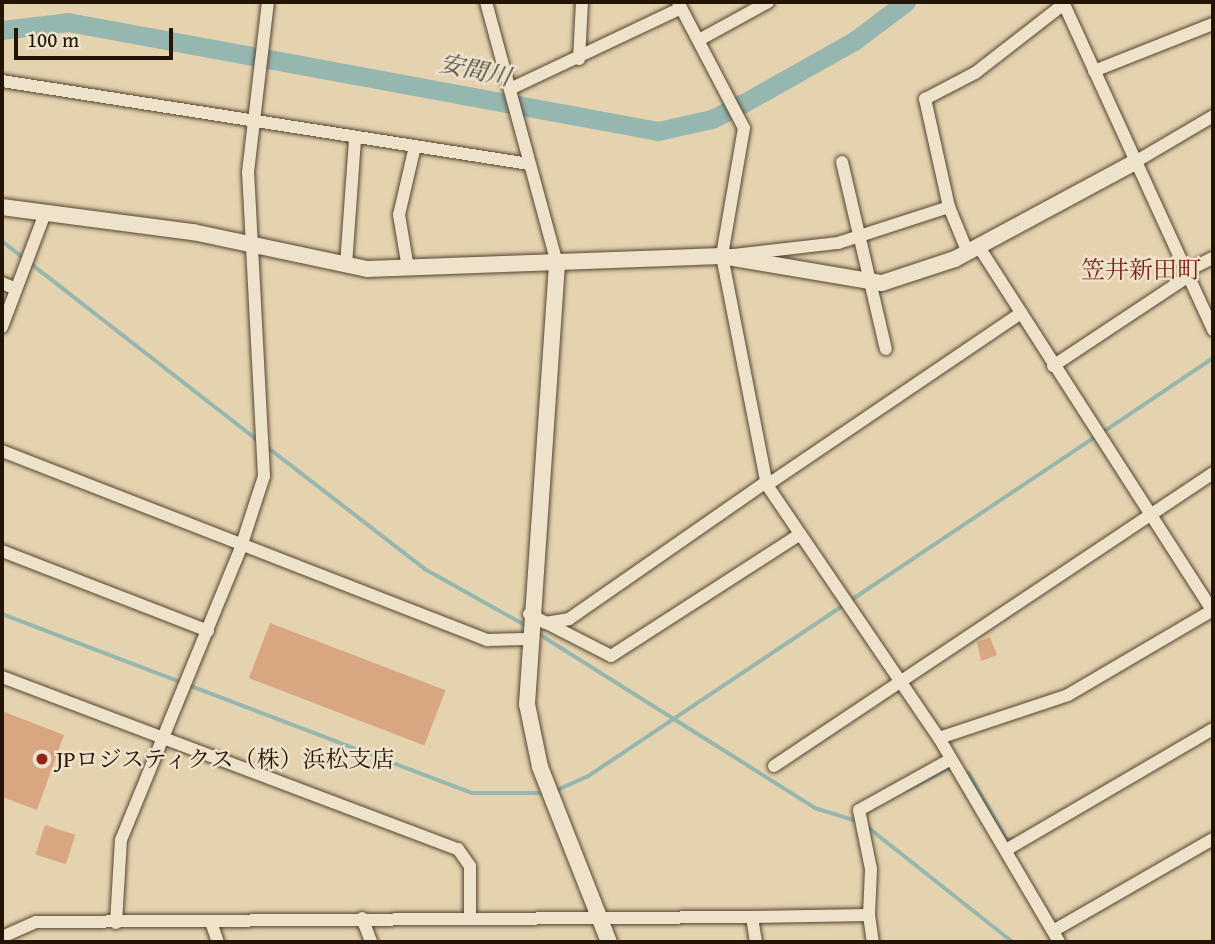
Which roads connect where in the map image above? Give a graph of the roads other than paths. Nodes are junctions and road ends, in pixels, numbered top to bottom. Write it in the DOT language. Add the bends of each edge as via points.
graph roads {
  1 [pos="268,2"];
  2 [pos="486,2"];
  3 [pos="582,2"];
  4 [pos="768,2"];
  5 [pos="1064,3"];
  6 [pos="680,5"];
  7 [pos="1213,24"];
  8 [pos="699,40"];
  9 [pos="579,60"];
  10 [pos="1094,71"];
  11 [pos="2,81"];
  12 [pos="512,88"];
  13 [pos="1213,116"];
  14 [pos="256,124"];
  15 [pos="355,138"];
  16 [pos="415,146"];
  17 [pos="842,162"];
  18 [pos="1135,162"];
  19 [pos="529,164"];
  20 [pos="2,206"];
  21 [pos="949,206"];
  22 [pos="46,213"];
  23 [pos="864,235"];
  24 [pos="255,247"];
  25 [pos="974,250"];
  26 [pos="722,256"];
  27 [pos="1213,258"];
  28 [pos="557,264"];
  29 [pos="346,265"];
  30 [pos="408,268"];
  31 [pos="1186,275"];
  32 [pos="2,283"];
  33 [pos="873,283"];
  34 [pos="16,289"];
  35 [pos="1021,313"];
  36 [pos="2,327"];
  37 [pos="1213,330"];
  38 [pos="886,349"];
  39 [pos="1053,366"];
  40 [pos="2,451"];
  41 [pos="1213,473"];
  42 [pos="767,483"];
  43 [pos="1150,516"];
  44 [pos="800,534"];
  45 [pos="240,541"];
  46 [pos="2,551"];
  47 [pos="1213,611"];
  48 [pos="545,623"];
  49 [pos="528,627"];
  50 [pos="208,631"];
  51 [pos="2,677"];
  52 [pos="902,681"];
  53 [pos="1213,729"];
  54 [pos="939,738"];
  55 [pos="163,740"];
  56 [pos="951,759"];
  57 [pos="774,766"];
  58 [pos="1213,839"];
  59 [pos="1006,850"];
  60 [pos="869,915"];
  61 [pos="470,916"];
  62 [pos="752,917"];
  63 [pos="362,918"];
  64 [pos="600,918"];
  65 [pos="211,922"];
  66 [pos="116,923"];
  67 [pos="2,937"];
  68 [pos="1056,937"];
  69 [pos="218,942"];
  70 [pos="371,942"];
  71 [pos="609,942"];
  72 [pos="756,942"];
  73 [pos="873,942"];
  1 -- 14 [label="street"];
  2 -- 12 [label="street"];
  3 -- 9 [label="street"];
  4 -- 8 [label="street"];
  5 -- 10 [label="street"];
  5 -- 21 [label="street" via="975,73 925,99"];
  6 -- 8 [label="street"];
  6 -- 9 [label="street"];
  7 -- 10 [label="street"];
  8 -- 26 [label="street" via="740,115 742,149"];
  9 -- 12 [label="street"];
  10 -- 18 [label="street"];
  11 -- 14 [label="street"];
  12 -- 19 [label="street"];
  13 -- 18 [label="street"];
  14 -- 15 [label="street"];
  14 -- 24 [label="street" via="247,172"];
  15 -- 16 [label="street"];
  15 -- 29 [label="street"];
  16 -- 19 [label="street"];
  16 -- 30 [label="street" via="399,215"];
  17 -- 23 [label="street"];
  18 -- 25 [label="street"];
  18 -- 31 [label="street"];
  19 -- 28 [label="street"];
  20 -- 22 [label="street"];
  21 -- 23 [label="street"];
  21 -- 25 [label="street"];
  22 -- 24 [label="street"];
  22 -- 34 [label="street"];
  23 -- 26 [label="street"];
  23 -- 33 [label="street"];
  24 -- 29 [label="street"];
  24 -- 45 [label="street" via="264,476"];
  25 -- 33 [label="street" via="907,279"];
  25 -- 35 [label="street"];
  26 -- 28 [label="street"];
  26 -- 33 [label="street"];
  26 -- 42 [label="street"];
  27 -- 31 [label="street"];
  28 -- 30 [label="street"];
  28 -- 49 [label="street"];
  29 -- 30 [label="street"];
  31 -- 37 [label="street"];
  31 -- 39 [label="street"];
  32 -- 34 [label="street"];
  33 -- 38 [label="street"];
  34 -- 36 [label="street"];
  35 -- 39 [label="street"];
  35 -- 42 [label="street"];
  39 -- 43 [label="street"];
  40 -- 45 [label="street"];
  41 -- 43 [label="street"];
  42 -- 44 [label="street"];
  42 -- 48 [label="street" via="569,619"];
  43 -- 47 [label="street"];
  43 -- 52 [label="street"];
  44 -- 48 [label="street" via="611,656"];
  44 -- 52 [label="street"];
  45 -- 49 [label="street" via="487,640"];
  45 -- 50 [label="street"];
  46 -- 50 [label="street"];
  47 -- 54 [label="street" via="1068,695"];
  48 -- 49 [label="street"];
  49 -- 64 [label="street" via="530,735"];
  50 -- 55 [label="street"];
  51 -- 55 [label="street"];
  52 -- 54 [label="street"];
  52 -- 57 [label="street"];
  53 -- 59 [label="street"];
  54 -- 56 [label="street"];
  55 -- 61 [label="street" via="458,849 470,866"];
  55 -- 66 [label="street" via="121,840"];
  56 -- 59 [label="street"];
  56 -- 60 [label="street" via="859,810 871,869"];
  58 -- 68 [label="street"];
  59 -- 68 [label="street"];
  60 -- 62 [label="street"];
  60 -- 73 [label="street"];
  61 -- 63 [label="street"];
  61 -- 64 [label="street"];
  62 -- 64 [label="street"];
  62 -- 72 [label="street"];
  63 -- 65 [label="street"];
  63 -- 70 [label="street"];
  64 -- 71 [label="street"];
  65 -- 66 [label="street"];
  65 -- 69 [label="street"];
  66 -- 67 [label="street" via="36,922"];
}
